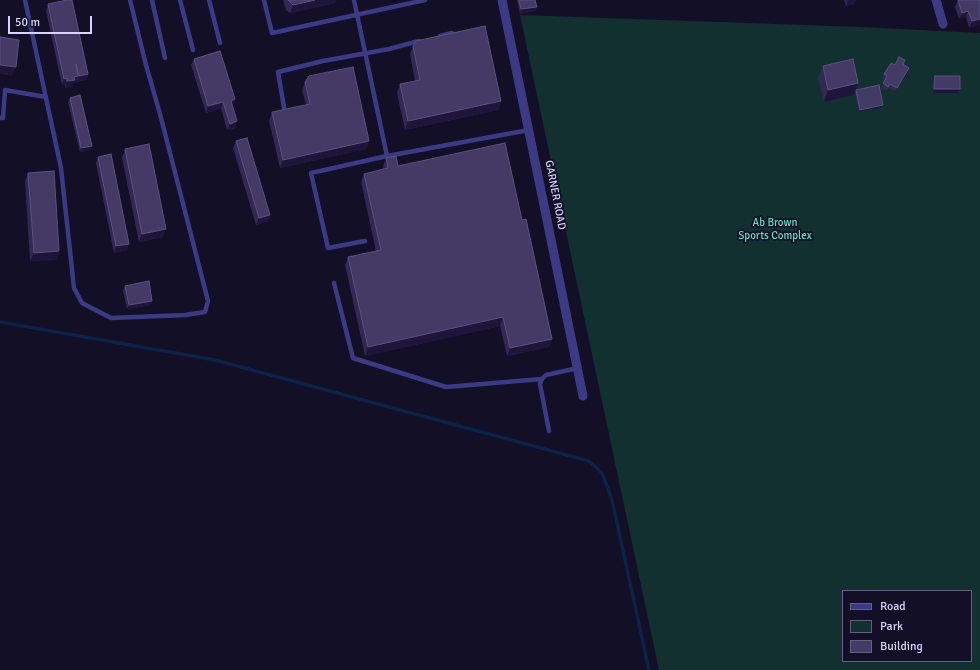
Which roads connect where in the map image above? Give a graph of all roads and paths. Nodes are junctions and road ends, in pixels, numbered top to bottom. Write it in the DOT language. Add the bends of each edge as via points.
graph roads {
  1 [pos="25,0"];
  2 [pos="130,0"];
  3 [pos="152,0"];
  4 [pos="180,0"];
  5 [pos="209,0"];
  6 [pos="264,0"];
  7 [pos="354,0"];
  8 [pos="425,0"];
  9 [pos="502,0"];
  10 [pos="936,0"];
  11 [pos="357,14"];
  12 [pos="943,24"];
  13 [pos="452,33"];
  14 [pos="431,38"];
  15 [pos="424,40"];
  16 [pos="220,43"];
  17 [pos="193,50"];
  18 [pos="365,52"];
  19 [pos="165,58"];
  20 [pos="46,97"];
  21 [pos="285,113"];
  22 [pos="0,118"];
  23 [pos="529,130"];
  24 [pos="387,156"];
  25 [pos="365,241"];
  26 [pos="334,283"];
  27 [pos="578,368"];
  28 [pos="542,379"];
  29 [pos="583,396"];
  30 [pos="549,431"];
  1 -- 20 [label="lane"];
  2 -- 20 [label="lane" via="208,301 205,312 111,318 82,303 74,288 61,168"];
  3 -- 19 [label="lane"];
  4 -- 17 [label="lane"];
  5 -- 16 [label="lane"];
  6 -- 11 [label="lane" via="272,32"];
  7 -- 11 [label="lane"];
  8 -- 11 [label="lane"];
  9 -- 23 [label="street, GARNER ROAD"];
  10 -- 12 [label="street"];
  11 -- 18 [label="lane"];
  13 -- 14 [label="lane"];
  15 -- 18 [label="lane"];
  18 -- 21 [label="lane" via="278,72"];
  18 -- 24 [label="lane"];
  20 -- 22 [label="lane" via="5,90 3,118"];
  23 -- 24 [label="lane"];
  23 -- 27 [label="street, GARNER ROAD"];
  24 -- 25 [label="lane" via="312,173 328,248"];
  26 -- 28 [label="lane" via="353,358 446,387"];
  27 -- 28 [label="lane" via="546,375"];
  27 -- 29 [label="street, GARNER ROAD"];
  28 -- 30 [label="lane" via="540,384"];
}
